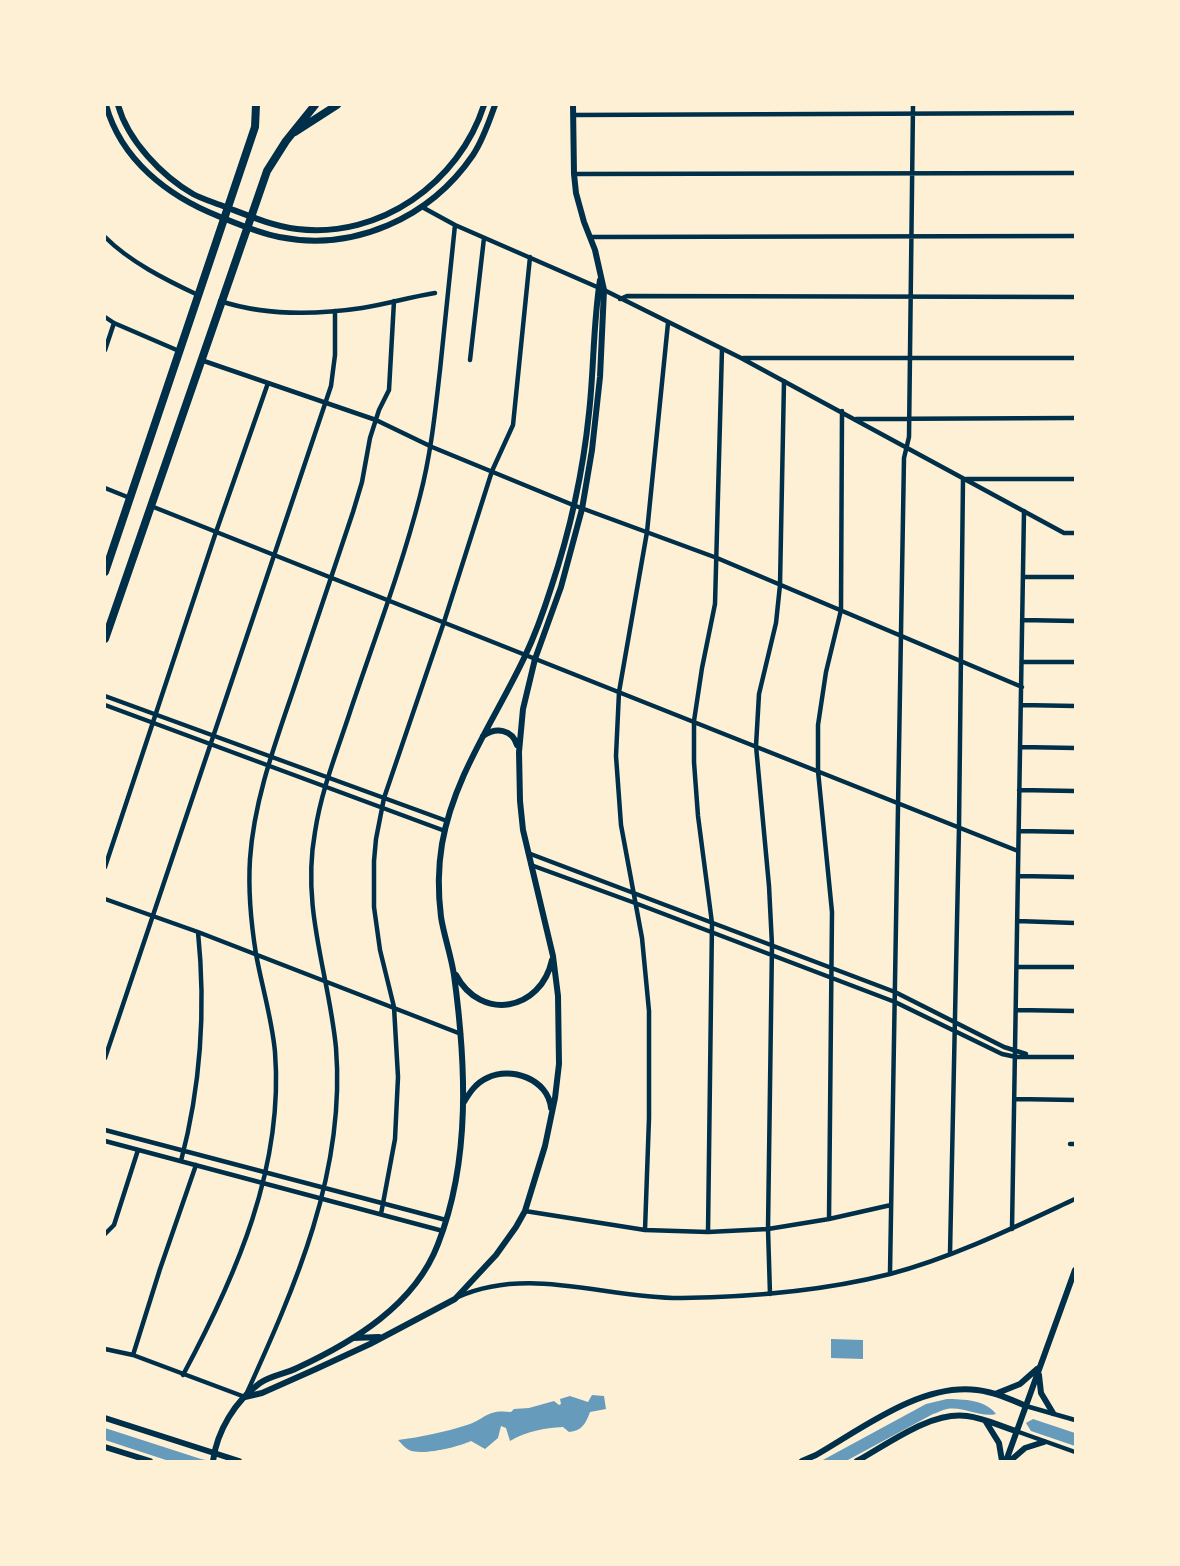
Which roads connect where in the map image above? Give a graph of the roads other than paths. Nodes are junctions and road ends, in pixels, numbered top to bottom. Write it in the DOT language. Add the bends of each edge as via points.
graph roads {
  1 [pos="106,105"];
  2 [pos="118,105"];
  3 [pos="256,105"];
  4 [pos="315,105"];
  5 [pos="338,105"];
  6 [pos="484,105"];
  7 [pos="495,105"];
  8 [pos="573,105"];
  9 [pos="913,105"];
  10 [pos="912,114"];
  11 [pos="1075,114"];
  12 [pos="573,115"];
  13 [pos="289,136"];
  14 [pos="1075,173"];
  15 [pos="574,174"];
  16 [pos="912,174"];
  17 [pos="422,207"];
  18 [pos="228,208"];
  19 [pos="250,217"];
  20 [pos="224,218"];
  21 [pos="455,225"];
  22 [pos="247,228"];
  23 [pos="911,236"];
  24 [pos="1075,236"];
  25 [pos="105,237"];
  26 [pos="591,237"];
  27 [pos="484,238"];
  28 [pos="530,257"];
  29 [pos="601,289"];
  30 [pos="435,293"];
  31 [pos="198,295"];
  32 [pos="911,297"];
  33 [pos="1075,297"];
  34 [pos="620,299"];
  35 [pos="220,301"];
  36 [pos="394,302"];
  37 [pos="335,311"];
  38 [pos="105,317"];
  39 [pos="114,323"];
  40 [pos="668,323"];
  41 [pos="722,349"];
  42 [pos="105,350"];
  43 [pos="179,351"];
  44 [pos="741,358"];
  45 [pos="910,358"];
  46 [pos="1075,358"];
  47 [pos="201,360"];
  48 [pos="470,360"];
  49 [pos="784,381"];
  50 [pos="268,383"];
  51 [pos="325,402"];
  52 [pos="842,411"];
  53 [pos="910,418"];
  54 [pos="1075,418"];
  55 [pos="855,419"];
  56 [pos="376,420"];
  57 [pos="432,447"];
  58 [pos="906,447"];
  59 [pos="492,471"];
  60 [pos="963,479"];
  61 [pos="1075,479"];
  62 [pos="105,488"];
  63 [pos="130,498"];
  64 [pos="573,505"];
  65 [pos="151,506"];
  66 [pos="582,509"];
  67 [pos="1024,511"];
  68 [pos="216,532"];
  69 [pos="647,532"];
  70 [pos="1075,533"];
  71 [pos="274,555"];
  72 [pos="717,558"];
  73 [pos="105,572"];
  74 [pos="1023,577"];
  75 [pos="1075,577"];
  76 [pos="331,578"];
  77 [pos="780,585"];
  78 [pos="387,600"];
  79 [pos="841,610"];
  80 [pos="1022,620"];
  81 [pos="1075,621"];
  82 [pos="444,622"];
  83 [pos="900,636"];
  84 [pos="105,639"];
  85 [pos="526,655"];
  86 [pos="535,658"];
  87 [pos="960,662"];
  88 [pos="1022,662"];
  89 [pos="1075,662"];
  90 [pos="1022,687"];
  91 [pos="619,692"];
  92 [pos="105,696"];
  93 [pos="105,705"];
  94 [pos="1021,705"];
  95 [pos="1075,706"];
  96 [pos="156,715"];
  97 [pos="694,721"];
  98 [pos="154,723"];
  99 [pos="213,736"];
  100 [pos="481,738"];
  101 [pos="211,743"];
  102 [pos="756,746"];
  103 [pos="1020,747"];
  104 [pos="1075,748"];
  105 [pos="519,752"];
  106 [pos="271,757"];
  107 [pos="268,764"];
  108 [pos="818,771"];
  109 [pos="328,778"];
  110 [pos="326,786"];
  111 [pos="1020,790"];
  112 [pos="1075,790"];
  113 [pos="384,798"];
  114 [pos="898,803"];
  115 [pos="382,807"];
  116 [pos="447,821"];
  117 [pos="959,827"];
  118 [pos="445,831"];
  119 [pos="1019,831"];
  120 [pos="1075,832"];
  121 [pos="1018,851"];
  122 [pos="528,853"];
  123 [pos="531,866"];
  124 [pos="105,867"];
  125 [pos="1018,876"];
  126 [pos="1075,877"];
  127 [pos="633,892"];
  128 [pos="105,899"];
  129 [pos="635,903"];
  130 [pos="152,916"];
  131 [pos="1017,921"];
  132 [pos="712,922"];
  133 [pos="1075,923"];
  134 [pos="198,932"];
  135 [pos="712,932"];
  136 [pos="772,945"];
  137 [pos="257,955"];
  138 [pos="772,955"];
  139 [pos="553,956"];
  140 [pos="1017,967"];
  141 [pos="1075,967"];
  142 [pos="453,969"];
  143 [pos="833,969"];
  144 [pos="833,980"];
  145 [pos="325,981"];
  146 [pos="895,992"];
  147 [pos="895,1002"];
  148 [pos="394,1007"];
  149 [pos="1016,1010"];
  150 [pos="1075,1011"];
  151 [pos="955,1022"];
  152 [pos="955,1031"];
  153 [pos="461,1034"];
  154 [pos="1016,1054"];
  155 [pos="1075,1057"];
  156 [pos="105,1058"];
  157 [pos="1015,1099"];
  158 [pos="1075,1100"];
  159 [pos="464,1104"];
  160 [pos="551,1120"];
  161 [pos="105,1130"];
  162 [pos="105,1141"];
  163 [pos="138,1150"];
  164 [pos="184,1150"];
  165 [pos="181,1161"];
  166 [pos="196,1165"];
  167 [pos="265,1172"];
  168 [pos="263,1183"];
  169 [pos="324,1188"];
  170 [pos="322,1198"];
  171 [pos="1075,1199"];
  172 [pos="383,1204"];
  173 [pos="891,1205"];
  174 [pos="525,1211"];
  175 [pos="381,1214"];
  176 [pos="830,1219"];
  177 [pos="446,1220"];
  178 [pos="1012,1228"];
  179 [pos="768,1229"];
  180 [pos="645,1230"];
  181 [pos="443,1231"];
  182 [pos="708,1232"];
  183 [pos="105,1234"];
  184 [pos="950,1254"];
  185 [pos="1075,1272"];
  186 [pos="891,1274"];
  187 [pos="770,1294"];
  188 [pos="455,1299"];
  189 [pos="383,1337"];
  190 [pos="352,1338"];
  191 [pos="105,1349"];
  192 [pos="133,1355"];
  193 [pos="1040,1366"];
  194 [pos="183,1375"];
  195 [pos="995,1394"];
  196 [pos="245,1397"];
  197 [pos="1026,1406"];
  198 [pos="1053,1413"];
  199 [pos="105,1418"];
  200 [pos="983,1420"];
  201 [pos="1075,1420"];
  202 [pos="1016,1431"];
  203 [pos="1044,1442"];
  204 [pos="105,1447"];
  205 [pos="1075,1452"];
  206 [pos="214,1458"];
  207 [pos="150,1461"];
  208 [pos="239,1461"];
  209 [pos="802,1461"];
  210 [pos="857,1461"];
  211 [pos="1006,1461"];
  1 -- 20 [label="street" via="120,137 153,178 175,195"];
  2 -- 18 [label="street" via="131,133 173,180 195,195"];
  3 -- 18 [label="main road" via="255,127"];
  4 -- 13 [label="main road"];
  5 -- 13 [label="main road"];
  6 -- 19 [label="street" via="462,151 443,176 403,207 375,219 333,229 296,229"];
  7 -- 17 [label="street" via="472,156"];
  8 -- 12 [label="street"];
  9 -- 10 [label="street"];
  10 -- 11 [label="street"];
  10 -- 12 [label="street"];
  10 -- 16 [label="street"];
  12 -- 15 [label="street"];
  13 -- 19 [label="main road" via="267,171"];
  14 -- 16 [label="street"];
  15 -- 16 [label="street"];
  15 -- 26 [label="street" via="580,208"];
  16 -- 23 [label="street"];
  17 -- 21 [label="street"];
  17 -- 22 [label="street" via="382,228 335,240 286,238"];
  18 -- 19 [label="street"];
  18 -- 20 [label="main road"];
  19 -- 22 [label="main road"];
  20 -- 22 [label="street"];
  20 -- 31 [label="main road"];
  21 -- 27 [label="street"];
  21 -- 57 [label="street"];
  22 -- 35 [label="main road"];
  23 -- 24 [label="street"];
  23 -- 26 [label="street"];
  23 -- 32 [label="street"];
  25 -- 31 [label="street" via="116,248"];
  26 -- 29 [label="street"];
  27 -- 28 [label="street"];
  27 -- 48 [label="street"];
  28 -- 29 [label="street"];
  28 -- 59 [label="street" via="513,425"];
  29 -- 34 [label="street"];
  29 -- 64 [label="street" via="589,412"];
  29 -- 66 [label="street" via="597,415"];
  30 -- 36 [label="street"];
  31 -- 43 [label="main road"];
  32 -- 33 [label="street"];
  32 -- 34 [label="street"];
  32 -- 45 [label="street"];
  34 -- 40 [label="street"];
  35 -- 37 [label="street" via="265,311"];
  35 -- 47 [label="main road"];
  36 -- 37 [label="street"];
  36 -- 56 [label="street" via="389,390"];
  37 -- 51 [label="street" via="334,370"];
  38 -- 39 [label="street"];
  39 -- 42 [label="street"];
  39 -- 43 [label="street"];
  40 -- 41 [label="street"];
  40 -- 69 [label="street"];
  41 -- 44 [label="street"];
  41 -- 72 [label="street"];
  43 -- 63 [label="main road"];
  44 -- 45 [label="street"];
  44 -- 49 [label="street"];
  45 -- 46 [label="street"];
  45 -- 53 [label="street"];
  47 -- 50 [label="street"];
  47 -- 65 [label="main road"];
  49 -- 52 [label="street"];
  49 -- 77 [label="street"];
  50 -- 51 [label="street"];
  50 -- 68 [label="street"];
  51 -- 56 [label="street"];
  51 -- 71 [label="street"];
  52 -- 55 [label="street"];
  52 -- 79 [label="street"];
  53 -- 54 [label="street"];
  53 -- 55 [label="street"];
  53 -- 58 [label="street"];
  55 -- 58 [label="street"];
  56 -- 57 [label="street"];
  56 -- 76 [label="street" via="362,482"];
  57 -- 59 [label="street"];
  57 -- 78 [label="street"];
  58 -- 60 [label="street"];
  58 -- 83 [label="street"];
  59 -- 64 [label="street"];
  59 -- 82 [label="street"];
  60 -- 61 [label="street"];
  60 -- 67 [label="street"];
  60 -- 87 [label="street"];
  62 -- 63 [label="street"];
  63 -- 73 [label="main road"];
  64 -- 66 [label="street"];
  64 -- 85 [label="street" via="550,590"];
  65 -- 68 [label="street"];
  65 -- 84 [label="main road"];
  66 -- 69 [label="street"];
  66 -- 86 [label="street" via="561,587"];
  67 -- 70 [label="street" via="1064,533"];
  67 -- 74 [label="street"];
  68 -- 71 [label="street"];
  68 -- 96 [label="street"];
  69 -- 72 [label="street"];
  69 -- 91 [label="street"];
  71 -- 76 [label="street"];
  71 -- 99 [label="street"];
  72 -- 77 [label="street"];
  72 -- 97 [label="street" via="715,604"];
  74 -- 75 [label="street"];
  74 -- 80 [label="street"];
  76 -- 78 [label="street"];
  76 -- 106 [label="street"];
  77 -- 79 [label="street"];
  77 -- 102 [label="street" via="776,623 759,694"];
  78 -- 82 [label="street"];
  78 -- 109 [label="street"];
  79 -- 83 [label="street"];
  79 -- 108 [label="street" via="819,714"];
  80 -- 81 [label="street"];
  80 -- 88 [label="street"];
  82 -- 85 [label="street"];
  82 -- 113 [label="street"];
  83 -- 87 [label="street"];
  83 -- 114 [label="street"];
  85 -- 86 [label="street"];
  85 -- 100 [label="street"];
  86 -- 91 [label="street"];
  86 -- 105 [label="street" via="523,709"];
  87 -- 90 [label="street"];
  87 -- 117 [label="street"];
  88 -- 89 [label="street"];
  88 -- 90 [label="street"];
  90 -- 94 [label="street"];
  91 -- 97 [label="street"];
  91 -- 127 [label="street" via="616,756 621,825"];
  92 -- 96 [label="street"];
  93 -- 98 [label="street"];
  94 -- 95 [label="street"];
  94 -- 103 [label="street"];
  96 -- 98 [label="street"];
  96 -- 99 [label="street"];
  97 -- 102 [label="street"];
  97 -- 132 [label="street" via="698,816"];
  98 -- 101 [label="street"];
  98 -- 124 [label="street"];
  99 -- 101 [label="street"];
  99 -- 106 [label="street"];
  100 -- 105 [label="street" via="503,730 514,737"];
  100 -- 116 [label="street"];
  101 -- 107 [label="street"];
  101 -- 130 [label="street"];
  102 -- 108 [label="street"];
  102 -- 136 [label="street"];
  103 -- 104 [label="street"];
  103 -- 111 [label="street"];
  105 -- 122 [label="street" via="520,801"];
  106 -- 107 [label="street"];
  106 -- 109 [label="street"];
  107 -- 110 [label="street"];
  107 -- 137 [label="street" via="250,859"];
  108 -- 114 [label="street"];
  108 -- 143 [label="street" via="832,912"];
  109 -- 110 [label="street"];
  109 -- 113 [label="street"];
  110 -- 115 [label="street"];
  110 -- 145 [label="street" via="315,832 311,885"];
  111 -- 112 [label="street"];
  111 -- 119 [label="street"];
  113 -- 115 [label="street"];
  113 -- 116 [label="street"];
  114 -- 117 [label="street"];
  114 -- 146 [label="street"];
  115 -- 118 [label="street"];
  115 -- 148 [label="street" via="374,861 374,907"];
  116 -- 118 [label="street"];
  117 -- 121 [label="street"];
  117 -- 151 [label="street"];
  118 -- 142 [label="street" via="439,891"];
  119 -- 120 [label="street"];
  119 -- 121 [label="street"];
  121 -- 125 [label="street"];
  122 -- 123 [label="street"];
  122 -- 127 [label="street"];
  123 -- 129 [label="street"];
  123 -- 139 [label="street"];
  125 -- 126 [label="street"];
  125 -- 131 [label="street"];
  127 -- 129 [label="street"];
  127 -- 132 [label="street"];
  128 -- 130 [label="street"];
  129 -- 135 [label="street"];
  129 -- 180 [label="street" via="649,1011"];
  130 -- 134 [label="street"];
  130 -- 156 [label="street"];
  131 -- 133 [label="street"];
  131 -- 140 [label="street"];
  132 -- 135 [label="street"];
  132 -- 136 [label="street"];
  134 -- 137 [label="street"];
  134 -- 164 [label="street" via="200,1067"];
  135 -- 138 [label="street"];
  135 -- 182 [label="street"];
  136 -- 138 [label="street"];
  136 -- 143 [label="street"];
  137 -- 145 [label="street"];
  137 -- 167 [label="street" via="275,1064 274,1115"];
  138 -- 144 [label="street"];
  138 -- 179 [label="street"];
  139 -- 142 [label="street" via="541,985 525,999 509,1004 490,1004 472,996"];
  139 -- 160 [label="street" via="560,1048"];
  140 -- 141 [label="street"];
  140 -- 149 [label="street"];
  142 -- 153 [label="street"];
  143 -- 144 [label="street"];
  143 -- 146 [label="street"];
  144 -- 147 [label="street"];
  144 -- 176 [label="street"];
  145 -- 148 [label="street"];
  145 -- 169 [label="street" via="333,1021 337,1081 333,1144"];
  146 -- 147 [label="street"];
  146 -- 151 [label="street"];
  147 -- 152 [label="street"];
  147 -- 173 [label="street"];
  148 -- 153 [label="street"];
  148 -- 172 [label="street" via="398,1109"];
  149 -- 150 [label="street"];
  149 -- 154 [label="street"];
  151 -- 152 [label="street"];
  151 -- 154 [label="street"];
  152 -- 154 [label="street" via="1002,1054"];
  152 -- 184 [label="street"];
  153 -- 159 [label="street"];
  154 -- 155 [label="street"];
  154 -- 157 [label="street"];
  157 -- 158 [label="street"];
  157 -- 178 [label="street"];
  159 -- 160 [label="street" via="484,1079 516,1074 530,1079 547,1095"];
  159 -- 177 [label="street"];
  160 -- 174 [label="street"];
  161 -- 164 [label="street"];
  162 -- 163 [label="street"];
  163 -- 165 [label="street"];
  163 -- 183 [label="street" via="114,1225"];
  164 -- 165 [label="street"];
  164 -- 167 [label="street"];
  165 -- 166 [label="street"];
  166 -- 168 [label="street"];
  166 -- 192 [label="street"];
  167 -- 168 [label="street"];
  167 -- 169 [label="street"];
  168 -- 170 [label="street"];
  168 -- 194 [label="street" via="236,1266"];
  169 -- 170 [label="street"];
  169 -- 172 [label="street"];
  170 -- 175 [label="street"];
  170 -- 196 [label="street" via="289,1299"];
  171 -- 178 [label="street"];
  172 -- 175 [label="street"];
  172 -- 177 [label="street"];
  173 -- 176 [label="street"];
  173 -- 186 [label="street"];
  174 -- 180 [label="street"];
  174 -- 188 [label="street" via="496,1255"];
  175 -- 181 [label="street"];
  176 -- 179 [label="street"];
  177 -- 181 [label="street"];
  178 -- 184 [label="street"];
  179 -- 182 [label="street"];
  179 -- 187 [label="street"];
  180 -- 182 [label="street"];
  181 -- 190 [label="street" via="433,1257 413,1286 379,1320"];
  184 -- 186 [label="street"];
  185 -- 193 [label="street"];
  186 -- 187 [label="street"];
  187 -- 188 [label="street" via="679,1298 542,1283 490,1288"];
  188 -- 189 [label="street"];
  189 -- 190 [label="street"];
  189 -- 196 [label="street" via="262,1393"];
  190 -- 196 [label="street" via="297,1368 261,1382"];
  191 -- 192 [label="street"];
  192 -- 194 [label="street"];
  193 -- 195 [label="street" via="1020,1384"];
  193 -- 197 [label="street"];
  193 -- 198 [label="street" via="1041,1394"];
  194 -- 196 [label="street"];
  195 -- 197 [label="street"];
  195 -- 209 [label="street" via="975,1390 915,1398"];
  196 -- 206 [label="street" via="223,1426"];
  197 -- 198 [label="street"];
  197 -- 202 [label="street"];
  198 -- 201 [label="street"];
  199 -- 206 [label="street"];
  200 -- 202 [label="street"];
  200 -- 210 [label="street" via="945,1417 921,1425"];
  200 -- 211 [label="street" via="996,1436"];
  202 -- 203 [label="street"];
  202 -- 211 [label="street"];
  203 -- 205 [label="street"];
  203 -- 211 [label="street" via="1025,1448"];
  204 -- 207 [label="street"];
  206 -- 208 [label="street"];
}
